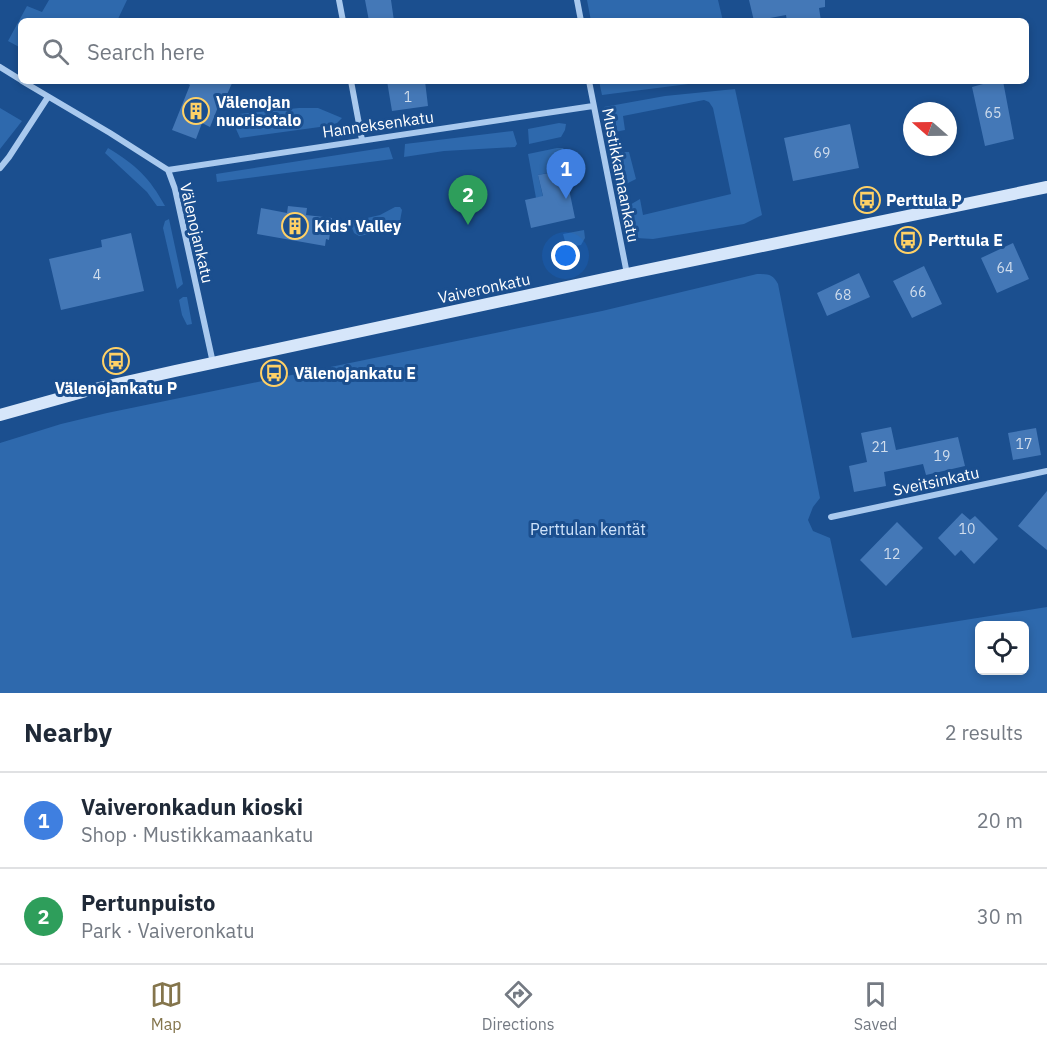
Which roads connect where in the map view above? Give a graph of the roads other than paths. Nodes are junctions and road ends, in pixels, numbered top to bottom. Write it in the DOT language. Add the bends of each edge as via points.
graph roads {
  1 [pos="339,0"];
  2 [pos="578,0"];
  3 [pos="342,18"];
  4 [pos="580,18"];
  5 [pos="0,67"];
  6 [pos="18,78"];
  7 [pos="27,84"];
  8 [pos="352,84"];
  9 [pos="589,84"];
  10 [pos="48,97"];
  11 [pos="593,106"];
  12 [pos="362,140"];
  13 [pos="0,168"];
  14 [pos="168,170"];
  15 [pos="1047,187"];
  16 [pos="627,274"];
  17 [pos="213,364"];
  18 [pos="0,415"];
  19 [pos="1047,471"];
  20 [pos="831,517"];
  1 -- 3 [label="street"];
  2 -- 4 [label="street"];
  5 -- 6 [label="street, Välenojankatu"];
  7 -- 10 [label="street, Välenojankatu"];
  8 -- 12 [label="street"];
  9 -- 11 [label="street, Mustikkamaankatu"];
  10 -- 13 [label="street"];
  10 -- 14 [label="street, Välenojankatu"];
  11 -- 12 [label="street, Hanneksenkatu"];
  11 -- 16 [label="street, Mustikkamaankatu"];
  12 -- 14 [label="street, Hanneksenkatu"];
  14 -- 17 [label="street, Välenojankatu"];
  15 -- 16 [label="main road, Vaiveronkatu"];
  16 -- 17 [label="main road, Vaiveronkatu"];
  17 -- 18 [label="main road, Vaiveronkatu" via="86,391"];
  19 -- 20 [label="street, Sveitsinkatu"];
}
